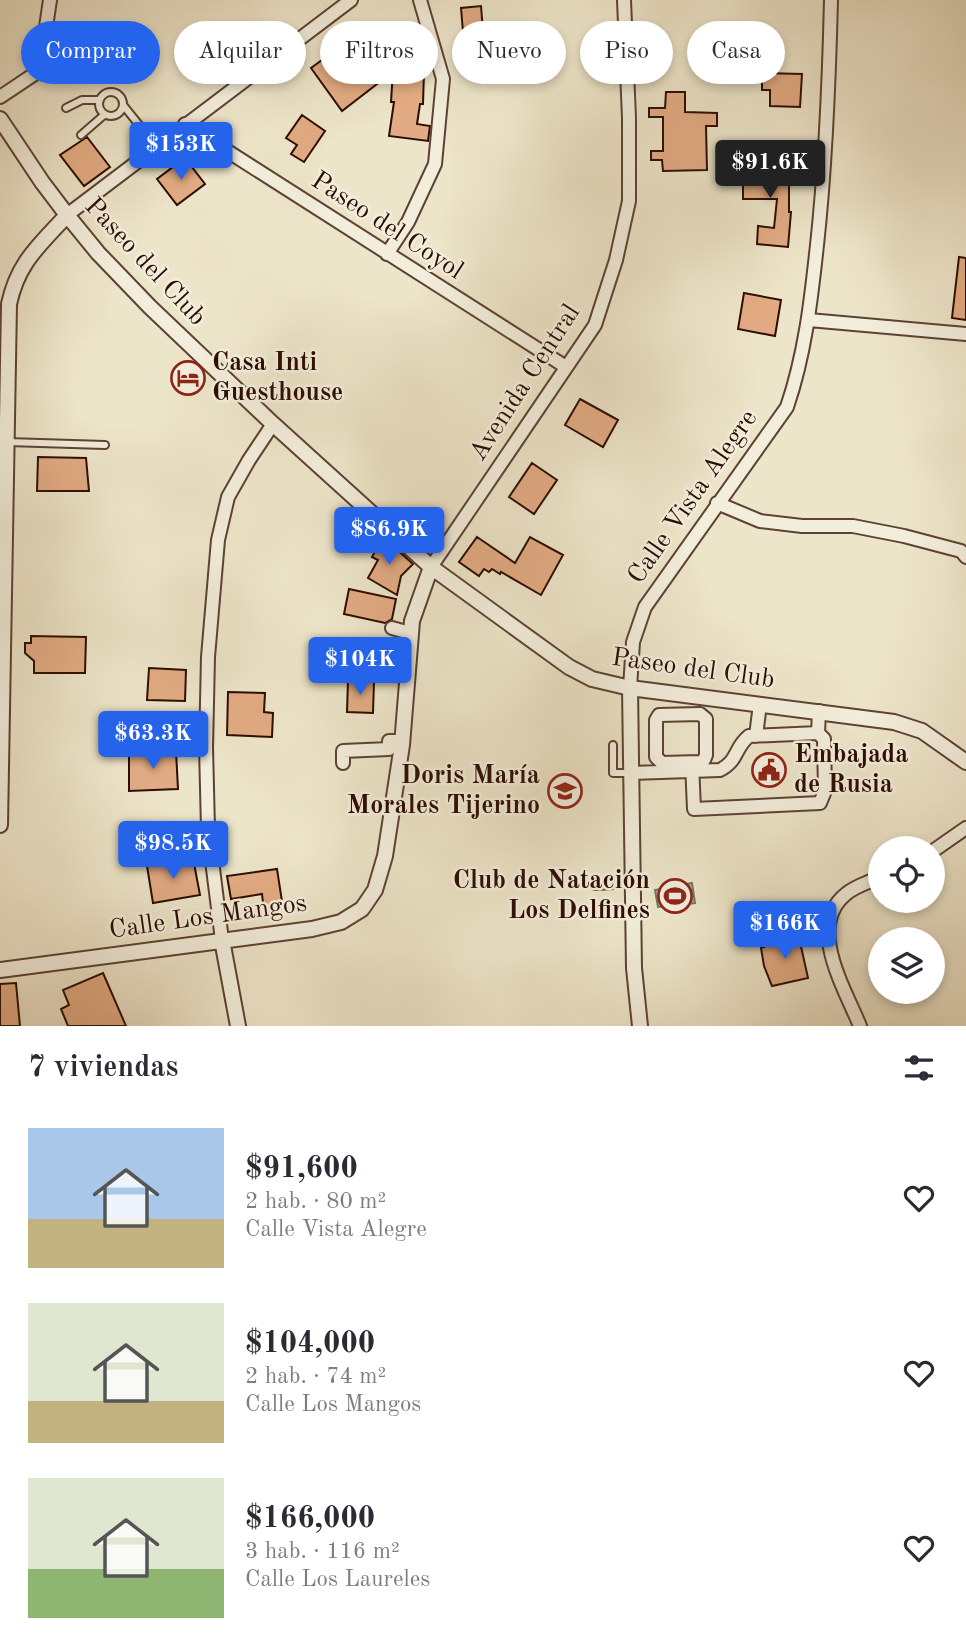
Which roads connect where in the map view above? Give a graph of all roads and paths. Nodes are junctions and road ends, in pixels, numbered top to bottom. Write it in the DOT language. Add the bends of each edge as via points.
graph roads {
  1 [pos="50,0"];
  2 [pos="351,0"];
  3 [pos="421,0"];
  4 [pos="624,0"];
  5 [pos="831,0"];
  6 [pos="0,97"];
  7 [pos="100,100"];
  8 [pos="122,105"];
  9 [pos="66,108"];
  10 [pos="104,114"];
  11 [pos="0,119"];
  12 [pos="185,124"];
  13 [pos="81,135"];
  14 [pos="6,141"];
  15 [pos="156,146"];
  16 [pos="67,215"];
  17 [pos="387,254"];
  18 [pos="809,320"];
  19 [pos="966,334"];
  20 [pos="566,366"];
  21 [pos="273,424"];
  22 [pos="7,442"];
  23 [pos="105,445"];
  24 [pos="717,503"];
  25 [pos="966,557"];
  26 [pos="431,567"];
  27 [pos="3,574"];
  28 [pos="392,628"];
  29 [pos="410,633"];
  30 [pos="2,636"];
  31 [pos="630,688"];
  32 [pos="760,704"];
  33 [pos="819,711"];
  34 [pos="818,733"];
  35 [pos="756,736"];
  36 [pos="402,741"];
  37 [pos="613,745"];
  38 [pos="966,762"];
  39 [pos="343,763"];
  40 [pos="692,767"];
  41 [pos="631,773"];
  42 [pos="0,818"];
  43 [pos="0,825"];
  44 [pos="966,828"];
  45 [pos="945,843"];
  46 [pos="868,883"];
  47 [pos="632,884"];
  48 [pos="595,886"];
  49 [pos="222,940"];
  50 [pos="0,970"];
  51 [pos="238,1026"];
  52 [pos="640,1026"];
  53 [pos="860,1026"];
  1 -- 6 [label="street" via="36,73"];
  2 -- 12 [label="street"];
  3 -- 17 [label="street" via="443,79 435,164"];
  4 -- 20 [label="street, Avenida Central" via="629,201 595,325"];
  5 -- 18 [label="street, Calle Vista Alegre" via="826,163"];
  7 -- 8 [label="lane" via="113,93"];
  7 -- 9 [label="lane" via="82,100"];
  7 -- 10 [label="lane"];
  8 -- 10 [label="lane" via="116,115"];
  8 -- 15 [label="lane"];
  10 -- 13 [label="lane"];
  11 -- 14 [label="street, Paseo del Club"];
  12 -- 15 [label="street"];
  12 -- 17 [label="street, Paseo del Coyol"];
  14 -- 16 [label="street, Paseo del Club"];
  15 -- 16 [label="street"];
  16 -- 21 [label="street, Paseo del Club" via="150,307"];
  16 -- 22 [label="street" via="26,260 13,282 7,324"];
  17 -- 20 [label="street, Paseo del Coyol"];
  18 -- 19 [label="street"];
  18 -- 24 [label="street, Calle Vista Alegre" via="787,407"];
  20 -- 26 [label="street, Avenida Central"];
  21 -- 26 [label="street, Paseo del Club"];
  21 -- 49 [label="street" via="228,497 218,540 206,747 208,829"];
  22 -- 23 [label="lane"];
  22 -- 27 [label="street"];
  24 -- 25 [label="street" via="760,521 853,526 961,551"];
  24 -- 31 [label="street, Calle Vista Alegre" via="645,607 632,642"];
  26 -- 29 [label="street, Calle Los Mangos"];
  26 -- 31 [label="street, Paseo del Club" via="569,667 592,679"];
  27 -- 30 [label="street"];
  28 -- 29 [label="street"];
  29 -- 36 [label="street, Calle Los Mangos"];
  30 -- 42 [label="street"];
  31 -- 32 [label="street, Paseo del Club"];
  31 -- 41 [label="street, Calle Vista Alegre"];
  32 -- 33 [label="street, Paseo del Club"];
  32 -- 35 [label="street"];
  33 -- 34 [label="street"];
  33 -- 38 [label="street, Paseo del Club" via="912,728"];
  34 -- 35 [label="street"];
  34 -- 40 [label="street" via="824,739 825,791 820,803 694,809"];
  35 -- 40 [label="street" via="744,740 731,764 720,770"];
  36 -- 39 [label="street" via="389,741 389,749 343,751"];
  36 -- 49 [label="street, Calle Los Mangos" via="385,856 375,890 362,909 341,922 312,929"];
  37 -- 41 [label="lane" via="613,773"];
  40 -- 40 [label="street" via="706,755 706,719 700,714 659,715 656,757 662,763"];
  40 -- 41 [label="street"];
  41 -- 47 [label="street, Calle Vista Alegre"];
  42 -- 43 [label="street"];
  44 -- 45 [label="street"];
  46 -- 53 [label="street" via="846,893 832,910 827,929 829,948"];
  47 -- 48 [label="lane"];
  47 -- 52 [label="street, Calle Vista Alegre"];
  49 -- 50 [label="street, Calle Los Mangos"];
  49 -- 51 [label="street"];
}
